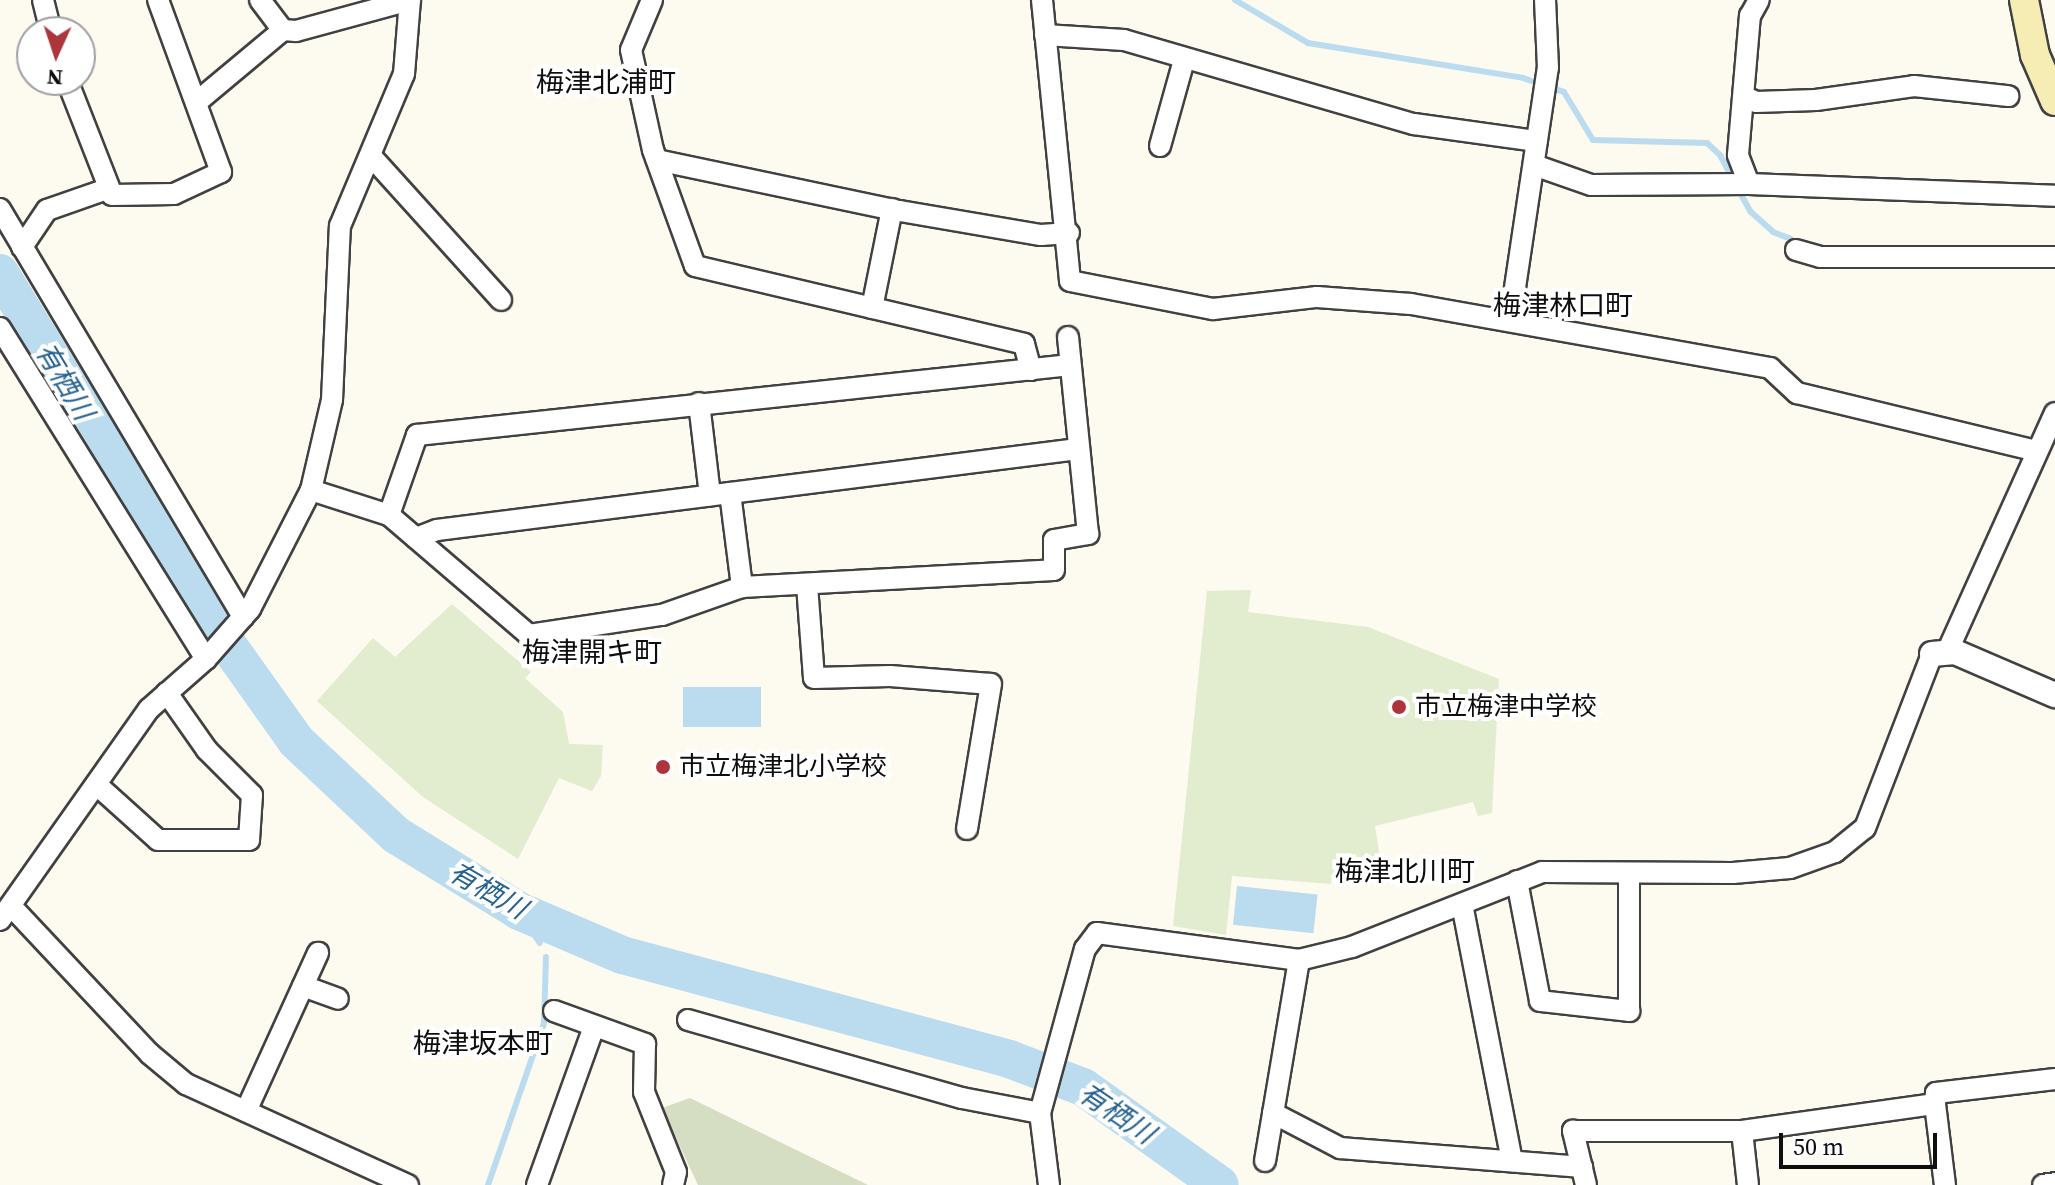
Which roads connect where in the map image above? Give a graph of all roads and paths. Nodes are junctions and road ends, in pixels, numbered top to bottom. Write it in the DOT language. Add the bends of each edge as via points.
graph roads {
  1 [pos="158,0"];
  2 [pos="260,0"];
  3 [pos="410,0"];
  4 [pos="652,0"];
  5 [pos="1042,0"];
  6 [pos="1545,0"];
  7 [pos="1759,0"];
  8 [pos="2024,0"];
  9 [pos="283,30"];
  10 [pos="1045,35"];
  11 [pos="1184,60"];
  12 [pos="73,96"];
  13 [pos="2008,96"];
  14 [pos="1745,97"];
  15 [pos="198,101"];
  16 [pos="2055,101"];
  17 [pos="1537,141"];
  18 [pos="1160,146"];
  19 [pos="371,156"];
  20 [pos="657,160"];
  21 [pos="1534,165"];
  22 [pos="1749,184"];
  23 [pos="107,189"];
  24 [pos="2055,196"];
  25 [pos="0,209"];
  26 [pos="892,209"];
  27 [pos="1069,233"];
  28 [pos="22,247"];
  29 [pos="1796,250"];
  30 [pos="2055,257"];
  31 [pos="501,300"];
  32 [pos="872,308"];
  33 [pos="1510,321"];
  34 [pos="1,333"];
  35 [pos="1068,337"];
  36 [pos="1070,365"];
  37 [pos="1031,370"];
  38 [pos="699,403"];
  39 [pos="2055,413"];
  40 [pos="1078,449"];
  41 [pos="2036,451"];
  42 [pos="311,490"];
  43 [pos="720,494"];
  44 [pos="389,515"];
  45 [pos="416,538"];
  46 [pos="807,585"];
  47 [pos="742,587"];
  48 [pos="240,620"];
  49 [pos="1940,652"];
  50 [pos="209,655"];
  51 [pos="167,693"];
  52 [pos="2055,695"];
  53 [pos="97,785"];
  54 [pos="967,829"];
  55 [pos="1629,873"];
  56 [pos="1517,881"];
  57 [pos="1462,904"];
  58 [pos="5,913"];
  59 [pos="318,953"];
  60 [pos="1299,960"];
  61 [pos="303,986"];
  62 [pos="338,999"];
  63 [pos="554,1011"];
  64 [pos="688,1020"];
  65 [pos="594,1027"];
  66 [pos="2055,1079"];
  67 [pos="1935,1104"];
  68 [pos="1042,1105"];
  69 [pos="246,1111"];
  70 [pos="1273,1113"];
  71 [pos="1742,1131"];
  72 [pos="1265,1161"];
  73 [pos="1512,1161"];
  74 [pos="1584,1176"];
  75 [pos="2055,1183"];
  76 [pos="408,1185"];
  77 [pos="537,1185"];
  78 [pos="673,1185"];
  79 [pos="1049,1185"];
  80 [pos="1748,1185"];
  81 [pos="1945,1185"];
  82 [pos="2043,1185"];
  1 -- 15 [label="street"];
  2 -- 9 [label="street"];
  3 -- 9 [label="street"];
  3 -- 19 [label="street" via="404,74"];
  4 -- 20 [label="street" via="631,50"];
  5 -- 10 [label="street"];
  6 -- 17 [label="street" via="1548,68"];
  7 -- 14 [label="street" via="1750,16"];
  8 -- 16 [label="main road" via="2035,55"];
  9 -- 15 [label="street"];
  10 -- 11 [label="street" via="1124,40"];
  10 -- 27 [label="street"];
  11 -- 17 [label="street" via="1414,124"];
  11 -- 18 [label="street"];
  12 -- 23 [label="street"];
  13 -- 14 [label="street" via="1914,86 1816,100 1756,102"];
  14 -- 22 [label="street" via="1738,155"];
  15 -- 23 [label="street" via="221,172 174,194 112,195"];
  17 -- 21 [label="street"];
  19 -- 31 [label="street"];
  19 -- 42 [label="street" via="340,226 332,400"];
  20 -- 26 [label="street"];
  20 -- 32 [label="street" via="695,266"];
  21 -- 22 [label="street" via="1591,185"];
  21 -- 33 [label="street"];
  22 -- 24 [label="street"];
  23 -- 28 [label="street" via="47,210"];
  25 -- 28 [label="street"];
  26 -- 27 [label="street" via="1041,235"];
  26 -- 32 [label="street"];
  27 -- 33 [label="street" via="1070,281 1213,309 1317,297 1411,304"];
  28 -- 48 [label="street"];
  29 -- 30 [label="street" via="1820,257"];
  32 -- 37 [label="street" via="1024,344"];
  33 -- 41 [label="street" via="1770,368 1797,393"];
  34 -- 50 [label="street"];
  35 -- 36 [label="street"];
  36 -- 37 [label="street"];
  36 -- 40 [label="street"];
  37 -- 38 [label="street"];
  38 -- 43 [label="street"];
  38 -- 44 [label="street" via="417,435"];
  39 -- 41 [label="street"];
  40 -- 43 [label="street"];
  40 -- 46 [label="street" via="1088,534 1054,540 1054,570"];
  41 -- 49 [label="street"];
  42 -- 44 [label="street"];
  42 -- 48 [label="street"];
  43 -- 45 [label="street" via="437,530"];
  43 -- 47 [label="street"];
  44 -- 45 [label="street"];
  45 -- 47 [label="street" via="529,635 662,615"];
  46 -- 47 [label="street"];
  46 -- 54 [label="street" via="814,678 890,676 991,684"];
  48 -- 50 [label="street"];
  49 -- 52 [label="street"];
  49 -- 55 [label="street" via="1865,828 1835,852 1790,868"];
  50 -- 51 [label="street"];
  51 -- 53 [label="street" via="149,709"];
  51 -- 53 [label="street" via="207,750 252,795 249,840 158,840"];
  53 -- 58 [label="street"];
  55 -- 56 [label="street" via="1542,872"];
  55 -- 56 [label="street" via="1629,1011 1540,1001"];
  56 -- 57 [label="street"];
  57 -- 60 [label="street" via="1352,947"];
  57 -- 73 [label="street"];
  58 -- 69 [label="street" via="186,1084"];
  59 -- 61 [label="street"];
  60 -- 68 [label="street" via="1097,933 1085,949"];
  60 -- 70 [label="street"];
  61 -- 62 [label="street"];
  61 -- 69 [label="street"];
  63 -- 65 [label="street"];
  64 -- 68 [label="street" via="962,1098"];
  65 -- 77 [label="street"];
  65 -- 78 [label="street" via="645,1044 644,1092 676,1172"];
  66 -- 67 [label="street" via="1936,1093"];
  67 -- 71 [label="street"];
  67 -- 81 [label="street"];
  68 -- 79 [label="street"];
  69 -- 76 [label="street"];
  70 -- 72 [label="street"];
  70 -- 73 [label="street" via="1340,1148"];
  71 -- 74 [label="street" via="1573,1131"];
  71 -- 80 [label="street"];
  73 -- 74 [label="street"];
  75 -- 82 [label="street"];
}
